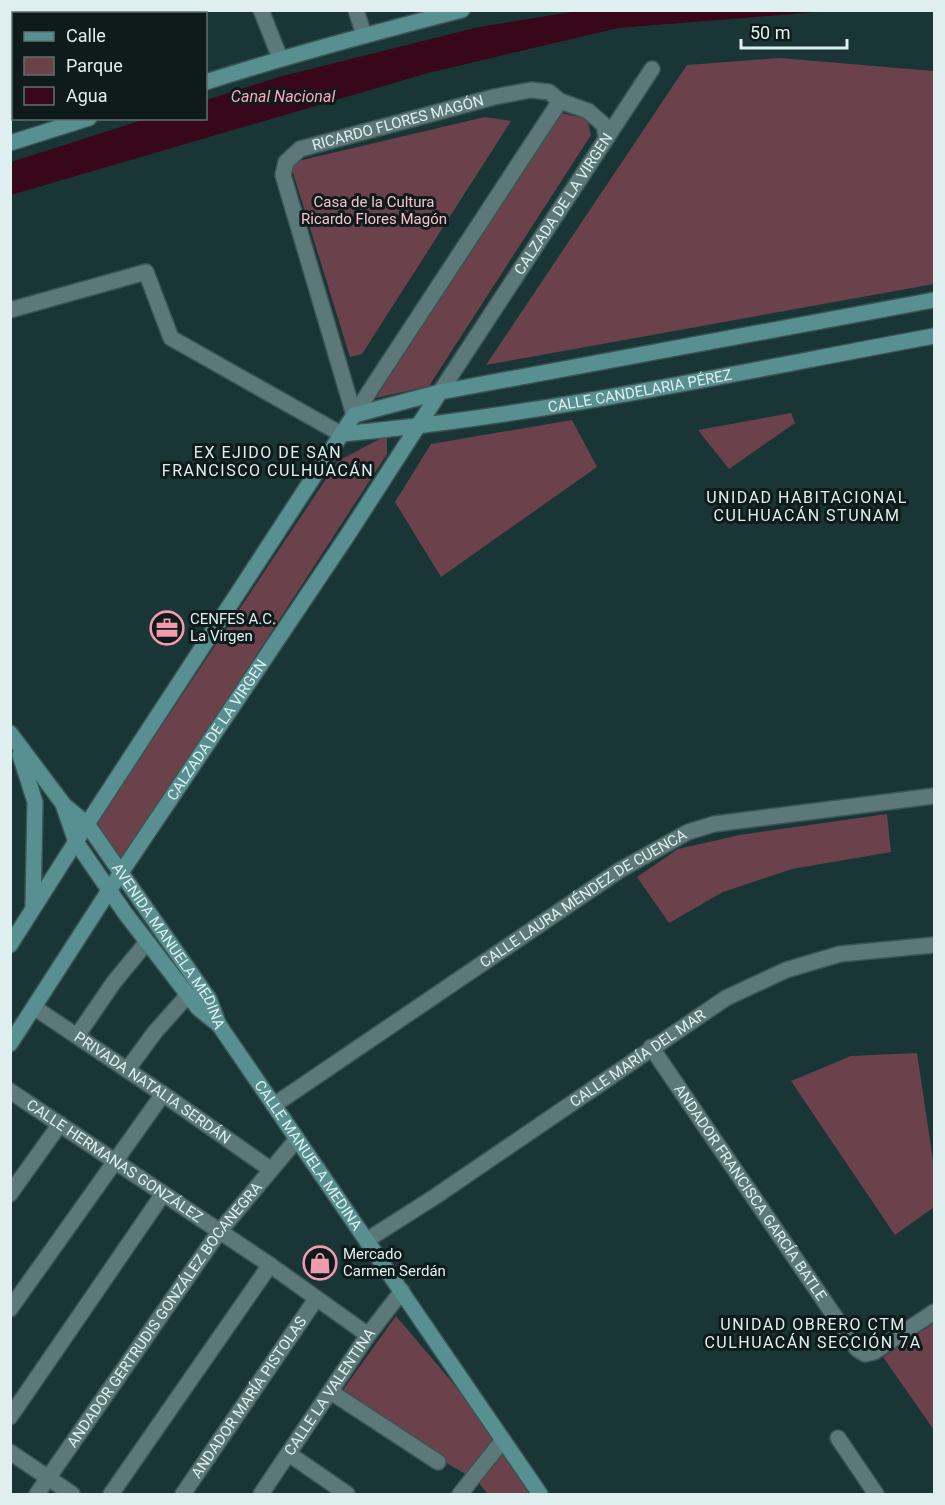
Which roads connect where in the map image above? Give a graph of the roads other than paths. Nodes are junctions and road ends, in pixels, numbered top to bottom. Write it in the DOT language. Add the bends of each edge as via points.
graph roads {
  1 [pos="261,10"];
  2 [pos="356,10"];
  3 [pos="462,10"];
  4 [pos="364,35"];
  5 [pos="280,58"];
  6 [pos="652,69"];
  7 [pos="207,82"];
  8 [pos="560,101"];
  9 [pos="83,120"];
  10 [pos="606,137"];
  11 [pos="10,143"];
  12 [pos="934,300"];
  13 [pos="10,310"];
  14 [pos="934,336"];
  15 [pos="440,392"];
  16 [pos="354,415"];
  17 [pos="416,427"];
  18 [pos="341,434"];
  19 [pos="14,738"];
  20 [pos="934,796"];
  21 [pos="64,805"];
  22 [pos="87,824"];
  23 [pos="76,842"];
  24 [pos="122,873"];
  25 [pos="110,889"];
  26 [pos="33,909"];
  27 [pos="147,942"];
  28 [pos="10,945"];
  29 [pos="934,945"];
  30 [pos="188,995"];
  31 [pos="34,1008"];
  32 [pos="219,1024"];
  33 [pos="77,1036"];
  34 [pos="10,1044"];
  35 [pos="651,1047"];
  36 [pos="127,1070"];
  37 [pos="10,1090"];
  38 [pos="163,1094"];
  39 [pos="274,1105"];
  40 [pos="60,1124"];
  41 [pos="297,1139"];
  42 [pos="116,1162"];
  43 [pos="270,1169"];
  44 [pos="10,1194"];
  45 [pos="163,1194"];
  46 [pos="219,1232"];
  47 [pos="367,1240"];
  48 [pos="270,1265"];
  49 [pos="402,1291"];
  50 [pos="316,1299"];
  51 [pos="10,1309"];
  52 [pos="934,1312"];
  53 [pos="368,1335"];
  54 [pos="331,1392"];
  55 [pos="10,1417"];
  56 [pos="838,1438"];
  57 [pos="503,1440"];
  58 [pos="10,1452"];
  59 [pos="289,1454"];
  60 [pos="438,1462"];
  61 [pos="48,1478"];
  62 [pos="37,1494"];
  63 [pos="72,1494"];
  64 [pos="111,1494"];
  65 [pos="183,1494"];
  66 [pos="261,1494"];
  67 [pos="347,1494"];
  68 [pos="460,1494"];
  69 [pos="540,1494"];
  70 [pos="876,1494"];
  1 -- 5 [label="street"];
  2 -- 4 [label="street"];
  3 -- 4 [label="main road"];
  4 -- 5 [label="main road"];
  5 -- 7 [label="main road"];
  6 -- 10 [label="street"];
  8 -- 10 [label="street, CALZADA DE LA VIRGEN" via="588,111 604,124"];
  8 -- 16 [label="street"];
  8 -- 16 [label="street, RICARDO FLORES MAGÓN" via="549,92 531,90 494,97 300,149 285,162 283,176"];
  9 -- 11 [label="main road"];
  10 -- 15 [label="street, CALZADA DE LA VIRGEN"];
  12 -- 15 [label="main road"];
  13 -- 18 [label="street" via="146,272 171,338"];
  14 -- 17 [label="main road, CALLE CANDELARIA PÉREZ" via="582,401"];
  15 -- 16 [label="main road"];
  15 -- 17 [label="main road, CALZADA DE LA VIRGEN"];
  16 -- 18 [label="main road"];
  17 -- 18 [label="main road, CALLE CANDELARIA PÉREZ"];
  17 -- 24 [label="main road, CALZADA DE LA VIRGEN"];
  18 -- 22 [label="main road"];
  19 -- 21 [label="main road"];
  19 -- 26 [label="main road" via="35,802"];
  20 -- 39 [label="street, CALLE LAURA MÉNDEZ DE CUENCA" via="714,824 688,832 620,870"];
  21 -- 22 [label="main road, AVENIDA MANUELA MEDINA"];
  21 -- 23 [label="main road, AVENIDA MANUELA MEDINA"];
  22 -- 23 [label="main road"];
  22 -- 24 [label="main road, AVENIDA MANUELA MEDINA"];
  23 -- 25 [label="main road, AVENIDA MANUELA MEDINA"];
  23 -- 26 [label="main road"];
  24 -- 25 [label="main road, CALZADA DE LA VIRGEN"];
  24 -- 32 [label="main road, AVENIDA MANUELA MEDINA" via="209,999"];
  25 -- 27 [label="main road, AVENIDA MANUELA MEDINA"];
  25 -- 31 [label="main road, CALZADA DE LA VIRGEN"];
  26 -- 28 [label="main road"];
  27 -- 30 [label="main road, AVENIDA MANUELA MEDINA"];
  27 -- 33 [label="street"];
  29 -- 35 [label="street, CALLE MARÍA DEL MAR" via="840,954 786,970 726,998"];
  30 -- 32 [label="main road, AVENIDA MANUELA MEDINA"];
  30 -- 36 [label="street"];
  31 -- 33 [label="street, PRIVADA NATALIA SERDÁN"];
  31 -- 34 [label="main road, CALZADA DE LA VIRGEN"];
  32 -- 39 [label="main road, CALLE MANUELA MEDINA"];
  33 -- 36 [label="street, PRIVADA NATALIA SERDÁN"];
  35 -- 47 [label="street, CALLE MARÍA DEL MAR"];
  35 -- 52 [label="street, ANDADOR FRANCISCA GARCÍA BATLE" via="857,1349 865,1354 874,1352"];
  36 -- 38 [label="street, PRIVADA NATALIA SERDÁN"];
  37 -- 40 [label="street, CALLE HERMANAS GONZÁLEZ"];
  38 -- 42 [label="street"];
  38 -- 43 [label="street, PRIVADA NATALIA SERDÁN"];
  39 -- 41 [label="main road, CALLE MANUELA MEDINA"];
  40 -- 42 [label="street, CALLE HERMANAS GONZÁLEZ"];
  40 -- 44 [label="street"];
  41 -- 43 [label="street, ANDADOR GERTRUDIS GONZÁLEZ BOCANEGRA"];
  41 -- 47 [label="main road, CALLE MANUELA MEDINA"];
  42 -- 45 [label="street, CALLE HERMANAS GONZÁLEZ"];
  42 -- 51 [label="street"];
  43 -- 46 [label="street, ANDADOR GERTRUDIS GONZÁLEZ BOCANEGRA"];
  45 -- 46 [label="street, CALLE HERMANAS GONZÁLEZ"];
  45 -- 55 [label="street"];
  46 -- 48 [label="street, CALLE HERMANAS GONZÁLEZ"];
  46 -- 61 [label="street, ANDADOR GERTRUDIS GONZÁLEZ BOCANEGRA"];
  47 -- 49 [label="main road, CALLE MANUELA MEDINA"];
  48 -- 50 [label="street, CALLE HERMANAS GONZÁLEZ"];
  48 -- 64 [label="street"];
  49 -- 53 [label="street, CALLE LA VALENTINA"];
  49 -- 57 [label="main road, CALLE MANUELA MEDINA"];
  50 -- 53 [label="street, CALLE HERMANAS GONZÁLEZ"];
  50 -- 65 [label="street, ANDADOR MARÍA PISTOLAS"];
  53 -- 54 [label="street, CALLE LA VALENTINA"];
  54 -- 59 [label="street, CALLE LA VALENTINA"];
  54 -- 60 [label="street"];
  56 -- 70 [label="street"];
  57 -- 68 [label="street"];
  57 -- 69 [label="main road, CALLE MANUELA MEDINA"];
  58 -- 61 [label="street"];
  59 -- 66 [label="street, CALLE LA VALENTINA"];
  59 -- 67 [label="street"];
  61 -- 62 [label="street, ANDADOR GERTRUDIS GONZÁLEZ BOCANEGRA"];
  61 -- 63 [label="street"];
}
